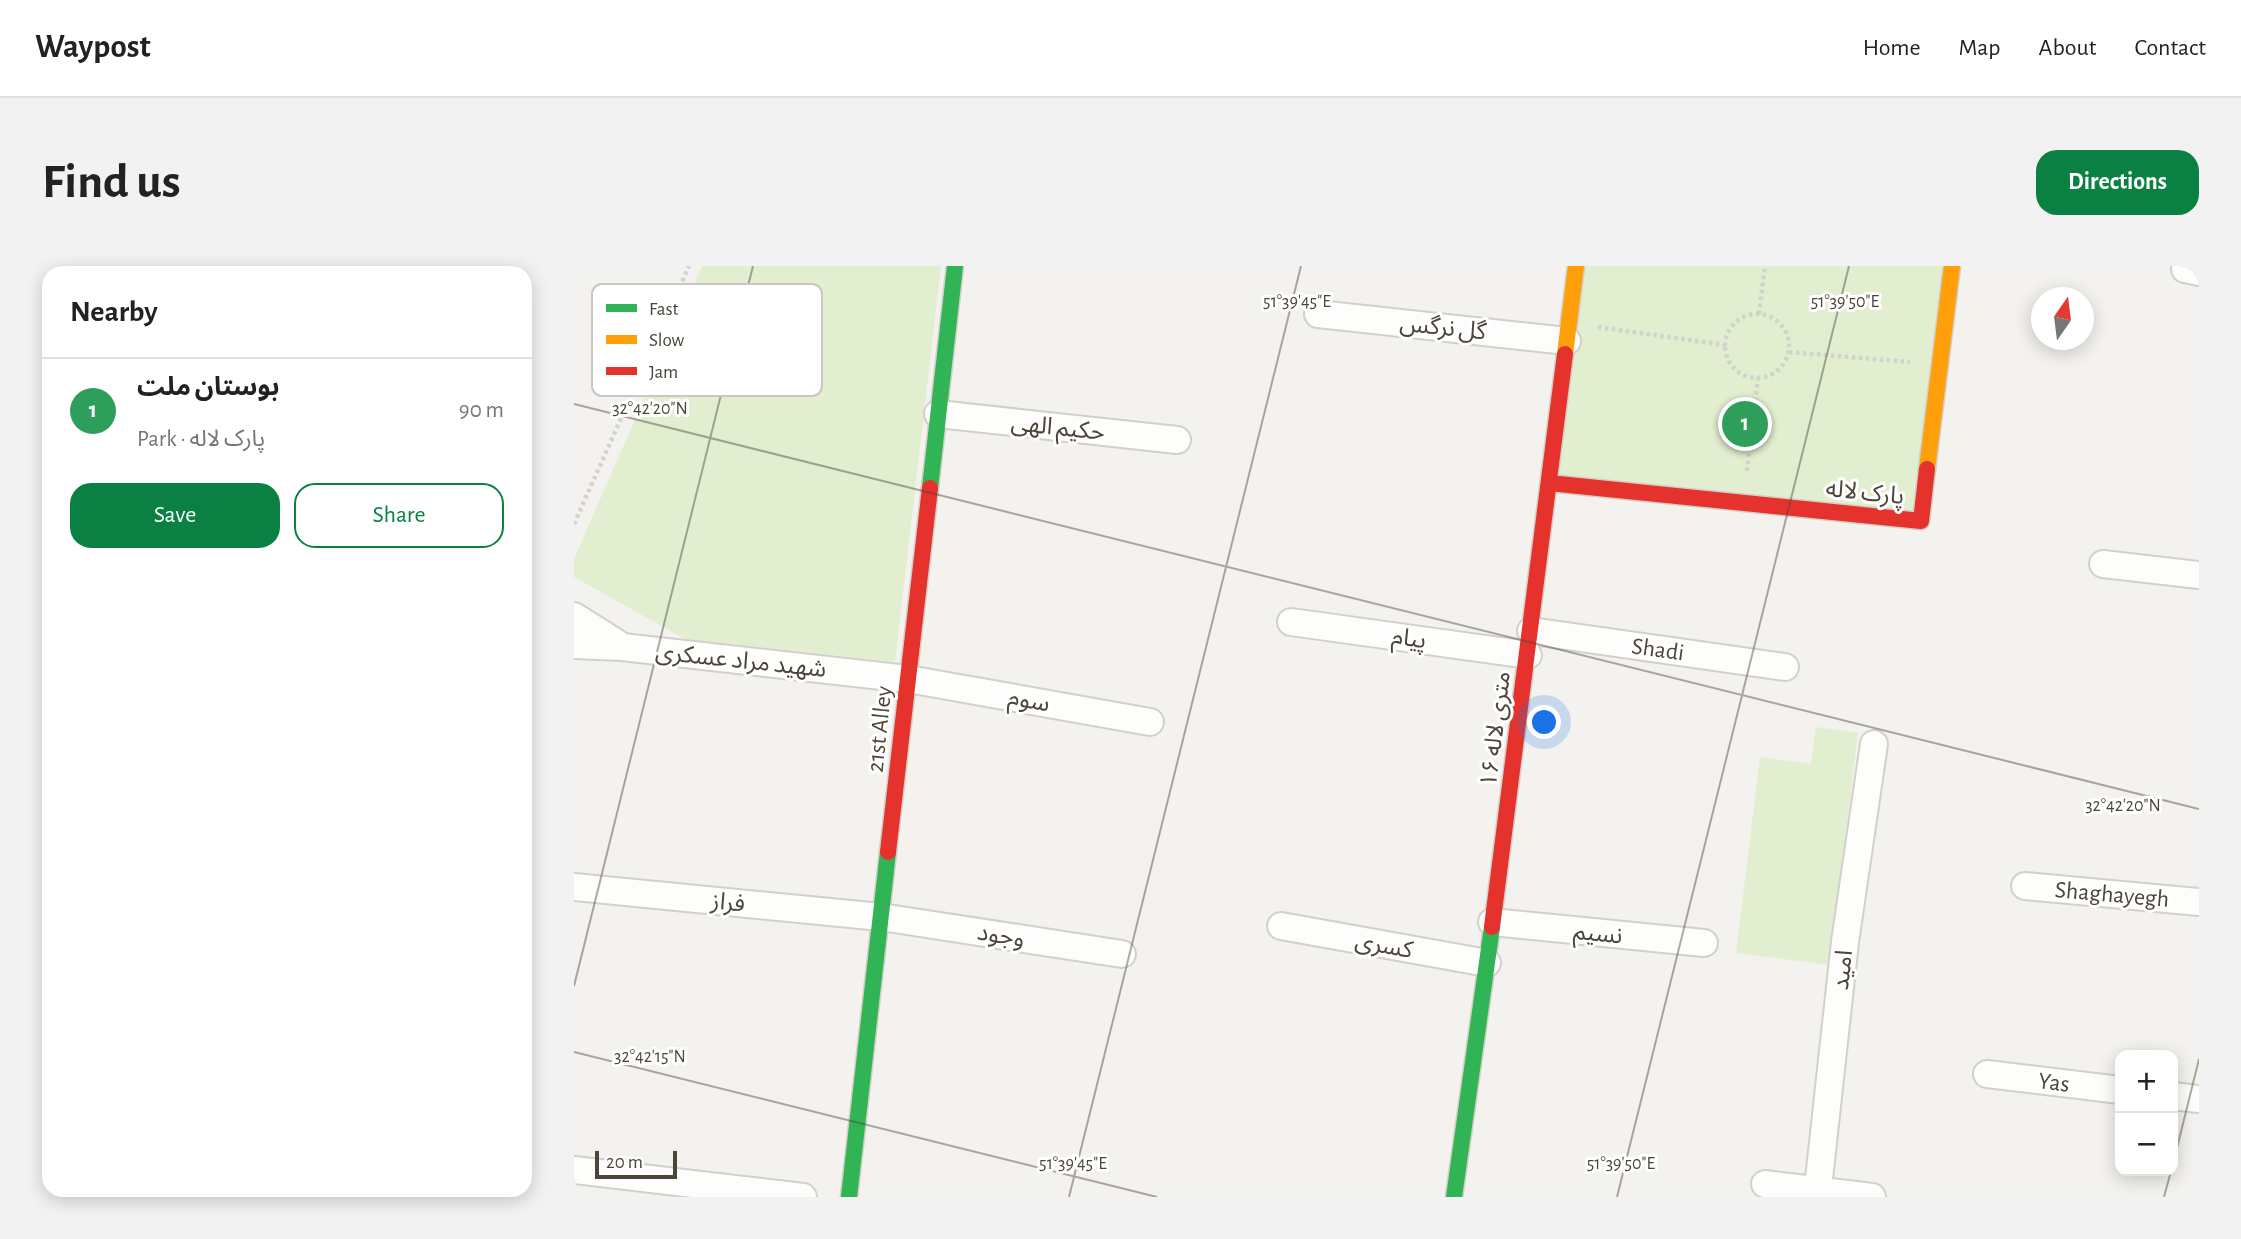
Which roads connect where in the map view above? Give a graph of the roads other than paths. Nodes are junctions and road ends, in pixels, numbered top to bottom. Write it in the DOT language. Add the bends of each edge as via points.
graph roads {
  1 [pos="955,266"];
  2 [pos="1576,266"];
  3 [pos="1952,266"];
  4 [pos="1318,314"];
  5 [pos="1568,332"];
  6 [pos="939,414"];
  7 [pos="1177,440"];
  8 [pos="1549,483"];
  9 [pos="2103,564"];
  10 [pos="2199,575"];
  11 [pos="574,616"];
  12 [pos="1291,622"];
  13 [pos="1529,643"];
  14 [pos="574,645"];
  15 [pos="622,647"];
  16 [pos="1785,667"];
  17 [pos="908,679"];
  18 [pos="1150,722"];
  19 [pos="1874,744"];
  20 [pos="2025,886"];
  21 [pos="574,887"];
  22 [pos="2199,902"];
  23 [pos="881,917"];
  24 [pos="1492,922"];
  25 [pos="1281,926"];
  26 [pos="1704,943"];
  27 [pos="1122,954"];
  28 [pos="1487,963"];
  29 [pos="1987,1074"];
  30 [pos="2115,1089"];
  31 [pos="2178,1097"];
  32 [pos="2199,1100"];
  33 [pos="574,1170"];
  34 [pos="1765,1184"];
  35 [pos="1817,1194"];
  36 [pos="803,1197"];
  37 [pos="849,1197"];
  38 [pos="1454,1197"];
  39 [pos="1872,1197"];
  1 -- 6 [label="street, 21st Alley"];
  2 -- 5 [label="street, ۱۶ متری لاله"];
  3 -- 8 [label="street, پارک لاله" via="1922,521"];
  4 -- 5 [label="street, گل نرگس"];
  5 -- 8 [label="street, ۱۶ متری لاله"];
  6 -- 7 [label="street, حکیم الهی"];
  6 -- 17 [label="street, 21st Alley"];
  8 -- 13 [label="street, ۱۶ متری لاله"];
  9 -- 10 [label="street"];
  11 -- 15 [label="street"];
  12 -- 13 [label="street, پیام"];
  13 -- 16 [label="street, Shadi"];
  13 -- 24 [label="street, ۱۶ متری لاله"];
  14 -- 15 [label="street, شهید مراد عسکری"];
  15 -- 17 [label="street, شهید مراد عسکری"];
  17 -- 18 [label="street, سوم"];
  17 -- 23 [label="street, 21st Alley"];
  19 -- 35 [label="street, امید" via="1845,942"];
  20 -- 22 [label="street, Shaghayegh"];
  21 -- 23 [label="street, فراز"];
  23 -- 27 [label="street, وجود"];
  23 -- 37 [label="street, 21st Alley"];
  24 -- 26 [label="street, نسیم"];
  24 -- 28 [label="street, ۱۶ متری لاله"];
  25 -- 28 [label="street, کسری"];
  28 -- 38 [label="street, ۱۶ متری لاله"];
  29 -- 30 [label="street, Yas"];
  31 -- 32 [label="street"];
  33 -- 36 [label="street"];
  34 -- 35 [label="street"];
  35 -- 39 [label="street"];
}
